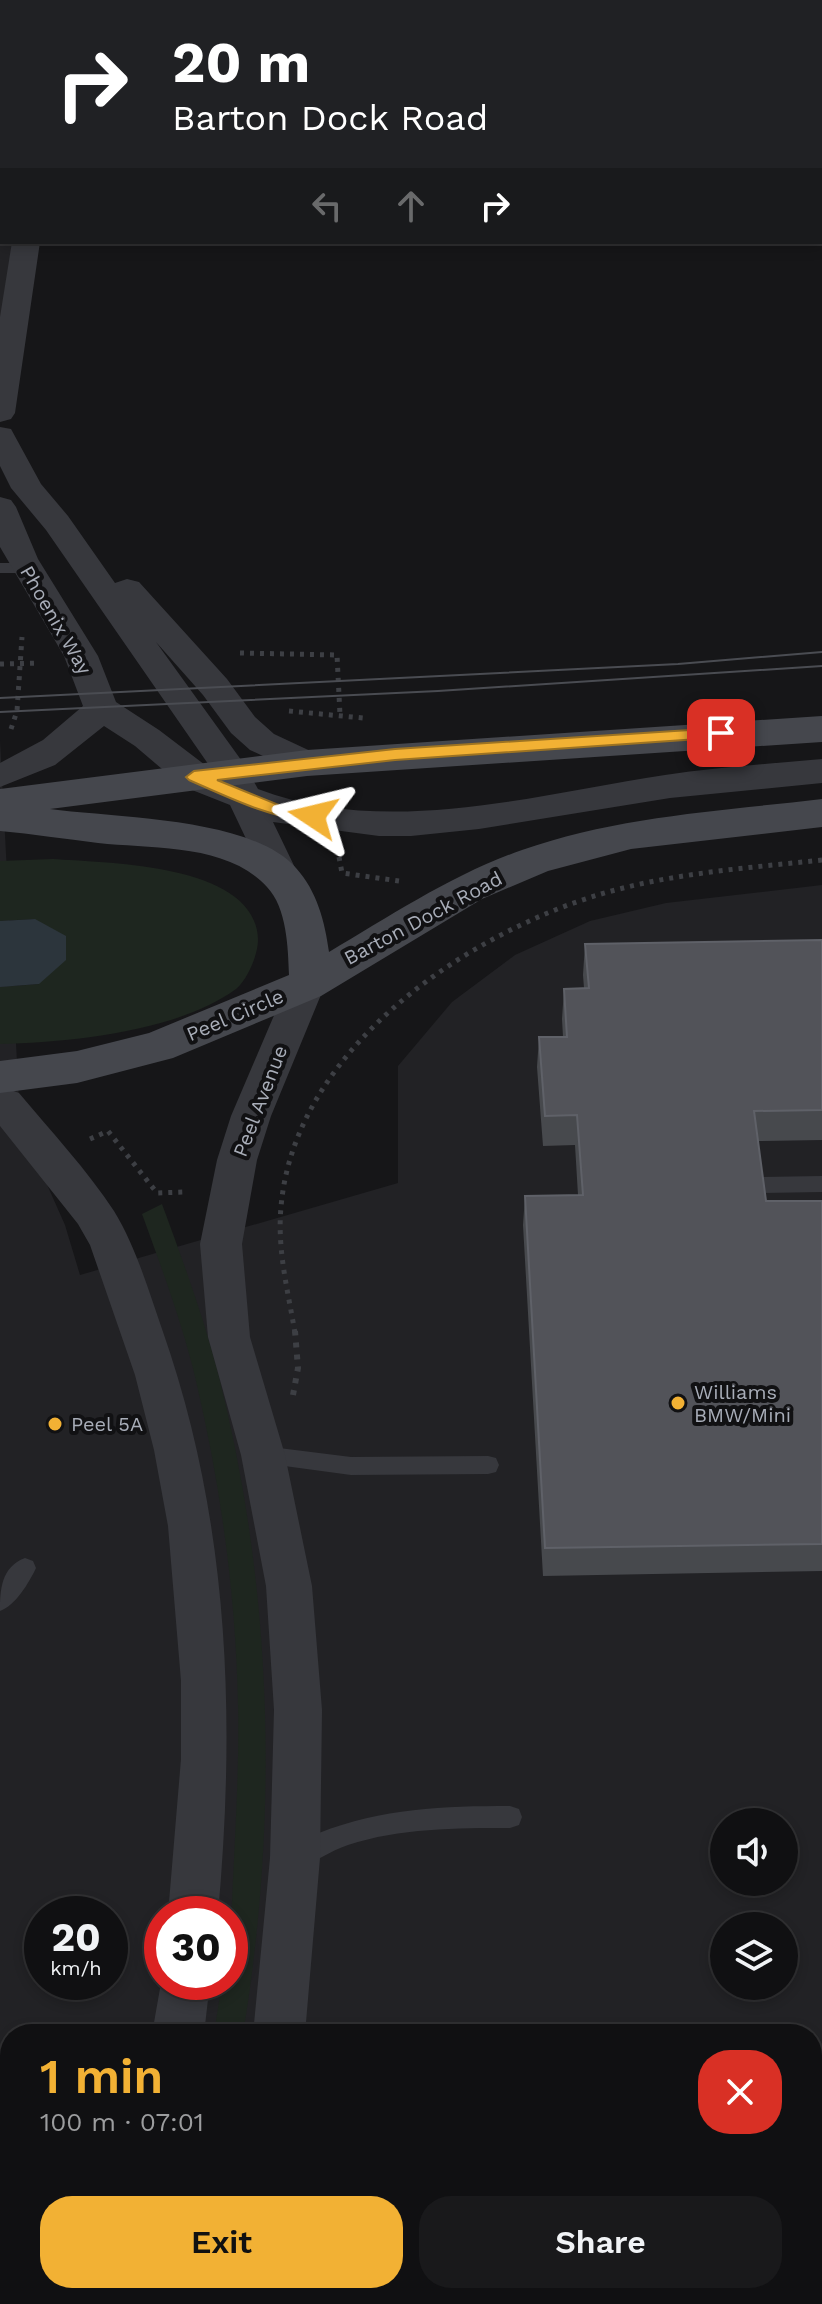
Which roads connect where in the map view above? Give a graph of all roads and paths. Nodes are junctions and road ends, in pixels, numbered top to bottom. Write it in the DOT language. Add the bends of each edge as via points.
graph roads {
  1 [pos="26,244"];
  2 [pos="0,413"];
  3 [pos="0,436"];
  4 [pos="0,507"];
  5 [pos="57,523"];
  6 [pos="13,568"];
  7 [pos="46,601"];
  8 [pos="238,653"];
  9 [pos="0,664"];
  10 [pos="18,664"];
  11 [pos="101,708"];
  12 [pos="340,715"];
  13 [pos="822,729"];
  14 [pos="12,737"];
  15 [pos="307,763"];
  16 [pos="822,771"];
  17 [pos="0,775"];
  18 [pos="194,777"];
  19 [pos="239,785"];
  20 [pos="0,802"];
  21 [pos="822,813"];
  22 [pos="0,817"];
  23 [pos="822,860"];
  24 [pos="281,876"];
  25 [pos="308,983"];
  26 [pos="0,1077"];
  27 [pos="0,1101"];
  28 [pos="50,1159"];
  29 [pos="822,1184"];
  30 [pos="755,1185"];
  31 [pos="231,1195"];
  32 [pos="281,1200"];
  33 [pos="291,1402"];
  34 [pos="263,1455"];
  35 [pos="488,1465"];
  36 [pos="25,1568"];
  37 [pos="0,1601"];
  38 [pos="510,1817"];
  39 [pos="295,1858"];
  40 [pos="195,1896"];
  41 [pos="183,2000"];
  42 [pos="179,2024"];
  43 [pos="280,2024"];
  1 -- 2 [label="street"];
  3 -- 5 [label="street" via="27,488"];
  4 -- 6 [label="street, Phoenix Way"];
  5 -- 15 [label="street" via="174,639 243,725 262,742"];
  5 -- 19 [label="street"];
  6 -- 7 [label="street, Phoenix Way"];
  7 -- 10 [label="path" via="22,635"];
  7 -- 11 [label="street, Phoenix Way" via="79,654"];
  8 -- 12 [label="path" via="337,655"];
  9 -- 10 [label="path"];
  10 -- 14 [label="path"];
  11 -- 17 [label="street" via="70,740 20,770"];
  11 -- 18 [label="street"];
  13 -- 15 [label="main road"];
  15 -- 19 [label="main road"];
  16 -- 19 [label="street" via="670,786 411,824 285,813"];
  18 -- 19 [label="main road"];
  18 -- 20 [label="main road"];
  19 -- 24 [label="street"];
  21 -- 25 [label="main road, Barton Dock Road" via="631,835 536,860 468,889"];
  22 -- 24 [label="main road" via="207,843 238,850"];
  23 -- 32 [label="path" via="681,878 572,903 506,932 446,968 356,1044 324,1085 299,1133"];
  24 -- 25 [label="main road, Peel Circle" via="300,913 309,948"];
  25 -- 26 [label="main road, Peel Circle" via="158,1047 77,1067"];
  25 -- 31 [label="street, Peel Avenue" via="251,1116"];
  27 -- 28 [label="street"];
  28 -- 31 [label="path" via="108,1131 157,1193"];
  28 -- 40 [label="street" via="102,1227 148,1344 177,1454 200,1593 207,1747"];
  29 -- 30 [label="lane"];
  31 -- 32 [label="path"];
  31 -- 34 [label="street, Peel Avenue" via="221,1244 229,1337"];
  32 -- 33 [label="path" via="284,1277 300,1376"];
  34 -- 35 [label="lane" via="351,1466"];
  34 -- 39 [label="street, Peel Avenue" via="289,1586 298,1710"];
  36 -- 37 [label="lane"];
  38 -- 39 [label="lane" via="377,1825 326,1839"];
  39 -- 43 [label="street, Peel Avenue"];
  41 -- 42 [label="street"];
}
